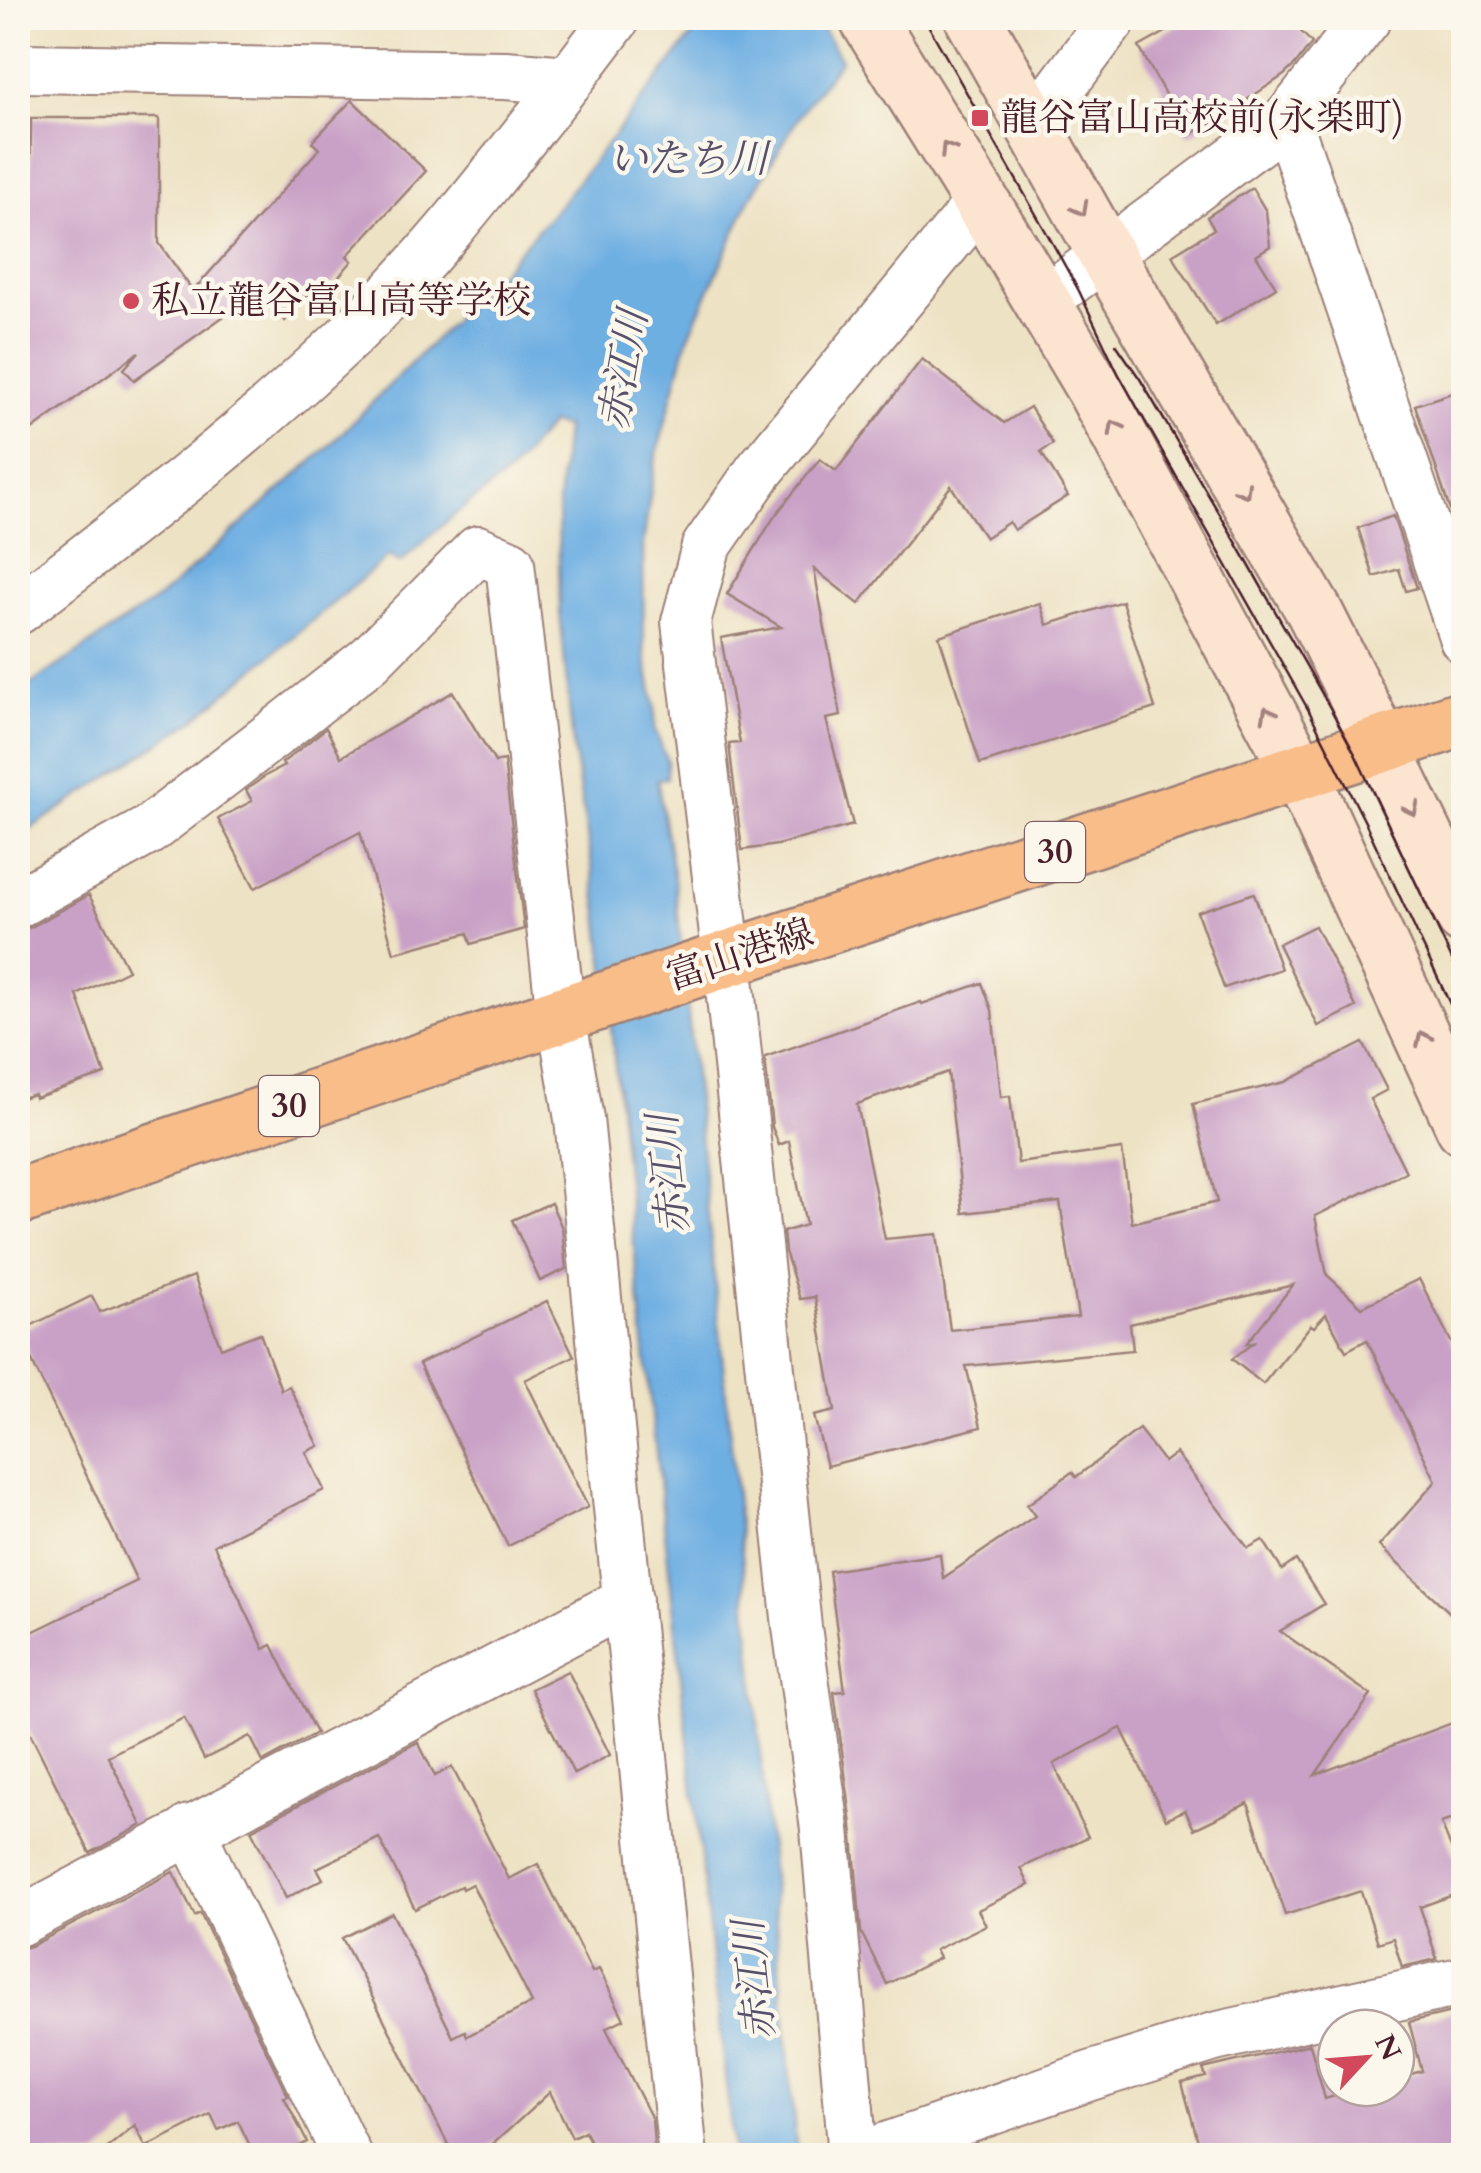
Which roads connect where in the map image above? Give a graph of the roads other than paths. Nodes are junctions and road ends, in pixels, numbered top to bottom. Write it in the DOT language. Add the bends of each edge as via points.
graph roads {
  1 [pos="616,18"];
  2 [pos="973,18"];
  3 [pos="1114,18"];
  4 [pos="1367,18"];
  5 [pos="875,31"];
  6 [pos="18,68"];
  7 [pos="569,80"];
  8 [pos="1288,120"];
  9 [pos="1034,124"];
  10 [pos="980,202"];
  11 [pos="1107,256"];
  12 [pos="1042,302"];
  13 [pos="18,610"];
  14 [pos="1464,638"];
  15 [pos="1464,718"];
  16 [pos="1382,746"];
  17 [pos="1300,772"];
  18 [pos="18,903"];
  19 [pos="1464,916"];
  20 [pos="715,963"];
  21 [pos="576,1009"];
  22 [pos="1464,1127"];
  23 [pos="18,1197"];
  24 [pos="628,1600"];
  25 [pos="190,1829"];
  26 [pos="18,1922"];
  27 [pos="1464,1981"];
  28 [pos="348,2156"];
  29 [pos="683,2156"];
  30 [pos="852,2156"];
  31 [pos="861,2156"];
  1 -- 7 [label="street"];
  2 -- 9 [label="street"];
  3 -- 9 [label="street"];
  4 -- 8 [label="street"];
  10 -- 5 [label="street, one-way"];
  6 -- 7 [label="street"];
  7 -- 13 [label="street" via="452,227 370,316 267,412"];
  8 -- 11 [label="street"];
  8 -- 14 [label="street"];
  9 -- 11 [label="street, one-way"];
  10 -- 12 [label="street"];
  10 -- 20 [label="street" via="759,471 706,547 686,622"];
  11 -- 12 [label="street"];
  11 -- 16 [label="street, one-way" via="1314,611"];
  17 -- 12 [label="street, one-way"];
  15 -- 16 [label="main road, 富山港線 / 30"];
  16 -- 17 [label="main road, 富山港線 / 30"];
  16 -- 19 [label="street, one-way"];
  17 -- 20 [label="main road, 富山港線 / 30"];
  22 -- 17 [label="street, one-way"];
  18 -- 21 [label="street" via="148,830 287,724 369,660 478,550 510,564"];
  20 -- 21 [label="main road, 富山港線 / 30"];
  20 -- 30 [label="street" via="825,1829"];
  21 -- 23 [label="main road, 富山港線 / 30"];
  21 -- 24 [label="street" via="579,1119"];
  24 -- 25 [label="street"];
  24 -- 29 [label="street"];
  25 -- 26 [label="street"];
  25 -- 28 [label="street"];
  27 -- 31 [label="street" via="1214,2037"];
}
